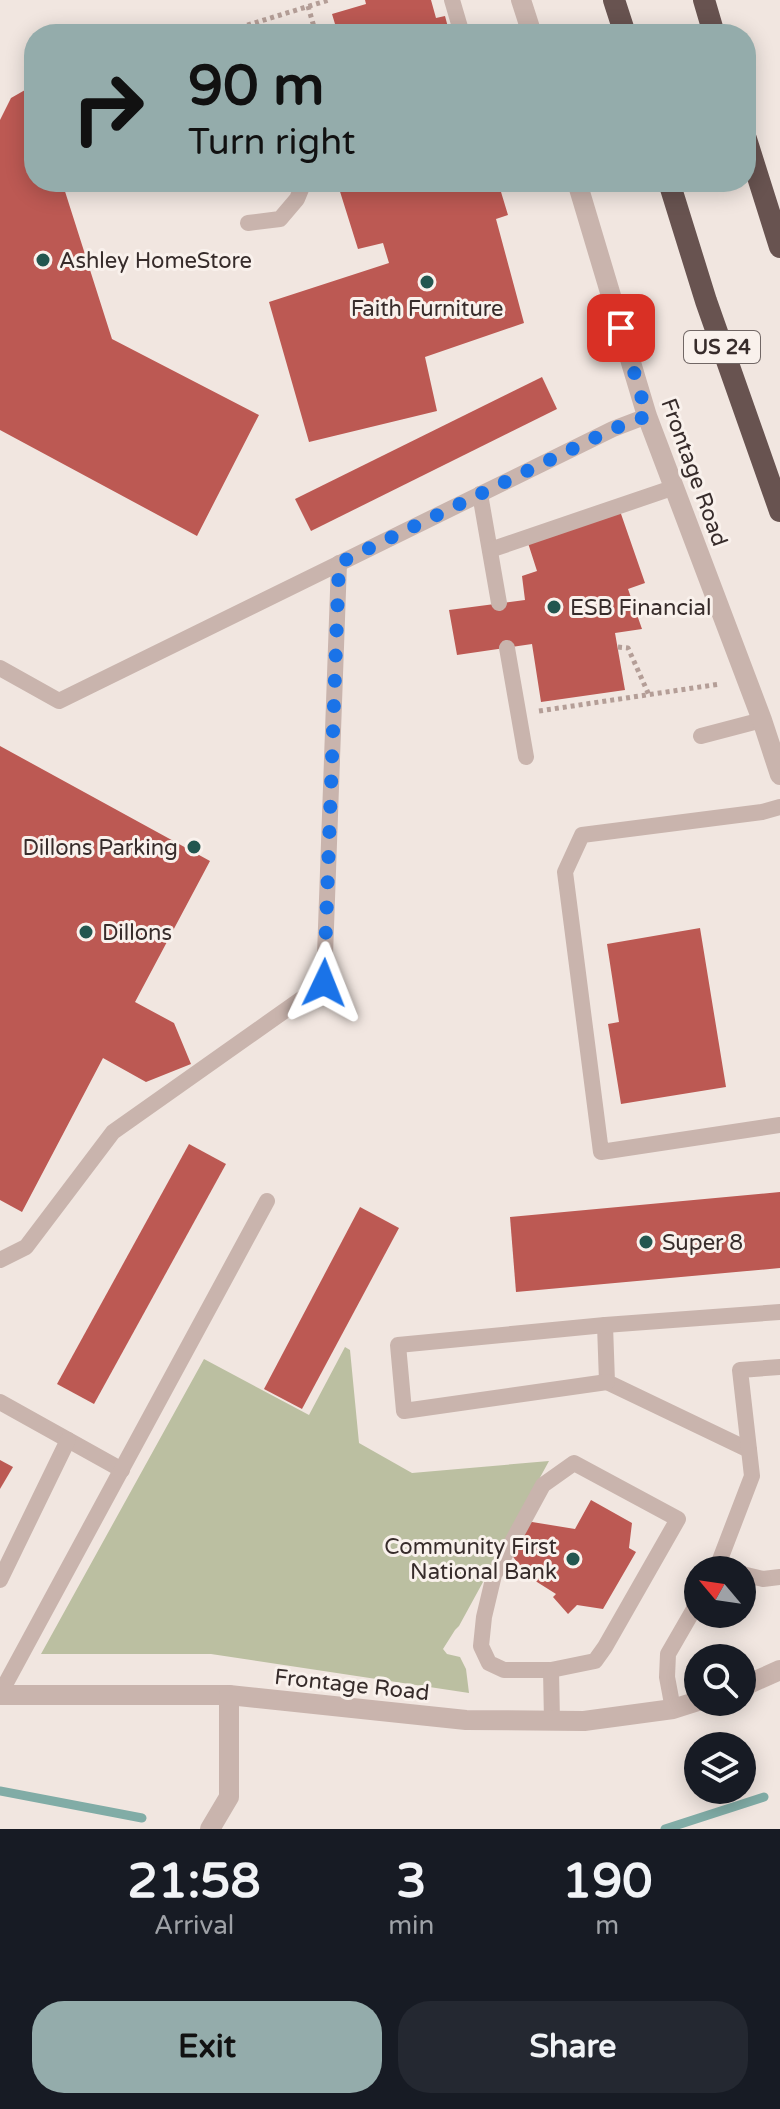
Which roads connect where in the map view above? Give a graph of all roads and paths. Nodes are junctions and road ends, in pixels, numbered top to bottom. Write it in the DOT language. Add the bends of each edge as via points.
graph roads {
  1 [pos="329,0"];
  2 [pos="452,0"];
  3 [pos="521,0"];
  4 [pos="614,0"];
  5 [pos="704,0"];
  6 [pos="308,6"];
  7 [pos="251,24"];
  8 [pos="313,24"];
  9 [pos="459,24"];
  10 [pos="529,24"];
  11 [pos="622,24"];
  12 [pos="711,24"];
  13 [pos="756,171"];
  14 [pos="300,192"];
  15 [pos="580,192"];
  16 [pos="672,192"];
  17 [pos="248,223"];
  18 [pos="780,247"];
  19 [pos="647,416"];
  20 [pos="675,487"];
  21 [pos="480,494"];
  22 [pos="780,511"];
  23 [pos="490,550"];
  24 [pos="339,563"];
  25 [pos="499,603"];
  26 [pos="618,647"];
  27 [pos="507,648"];
  28 [pos="0,668"];
  29 [pos="720,684"];
  30 [pos="649,695"];
  31 [pos="518,714"];
  32 [pos="762,720"];
  33 [pos="701,736"];
  34 [pos="526,757"];
  35 [pos="780,775"];
  36 [pos="780,807"];
  37 [pos="780,1125"];
  38 [pos="267,1201"];
  39 [pos="0,1260"];
  40 [pos="780,1312"];
  41 [pos="605,1325"];
  42 [pos="780,1367"];
  43 [pos="607,1382"];
  44 [pos="0,1402"];
  45 [pos="68,1440"];
  46 [pos="749,1450"];
  47 [pos="122,1470"];
  48 [pos="724,1556"];
  49 [pos="756,1577"];
  50 [pos="780,1577"];
  51 [pos="0,1580"];
  52 [pos="684,1626"];
  53 [pos="551,1670"];
  54 [pos="780,1670"];
  55 [pos="756,1681"];
  56 [pos="0,1695"];
  57 [pos="229,1695"];
  58 [pos="684,1705"];
  59 [pos="673,1709"];
  60 [pos="552,1721"];
  61 [pos="210,1829"];
  1 -- 6 [label="path"];
  2 -- 9 [label="lane"];
  3 -- 10 [label="street"];
  4 -- 11 [label="highway"];
  5 -- 12 [label="highway"];
  6 -- 7 [label="path"];
  6 -- 8 [label="path"];
  13 -- 18 [label="highway"];
  14 -- 17 [label="lane" via="280,219"];
  15 -- 19 [label="street, Frontage Road"];
  16 -- 22 [label="highway, US 24"];
  19 -- 20 [label="street, Frontage Road"];
  19 -- 21 [label="lane"];
  20 -- 23 [label="lane"];
  20 -- 32 [label="street, Frontage Road"];
  21 -- 23 [label="lane"];
  21 -- 24 [label="lane"];
  23 -- 25 [label="lane"];
  24 -- 28 [label="lane" via="59,701"];
  24 -- 39 [label="lane" via="324,983 113,1132 26,1247"];
  26 -- 30 [label="path" via="628,648"];
  27 -- 31 [label="lane"];
  29 -- 30 [label="path"];
  30 -- 31 [label="path"];
  31 -- 34 [label="lane"];
  32 -- 33 [label="lane"];
  32 -- 35 [label="street, Frontage Road"];
  36 -- 37 [label="lane" via="582,835 565,872 601,1152"];
  38 -- 47 [label="lane"];
  40 -- 41 [label="lane"];
  41 -- 43 [label="lane"];
  41 -- 43 [label="lane" via="398,1345 404,1411"];
  42 -- 46 [label="lane" via="740,1370"];
  43 -- 46 [label="lane"];
  44 -- 45 [label="lane"];
  45 -- 47 [label="lane"];
  45 -- 51 [label="lane"];
  46 -- 48 [label="lane" via="752,1476"];
  47 -- 56 [label="lane"];
  49 -- 50 [label="lane"];
  52 -- 59 [label="lane" via="668,1654"];
  53 -- 53 [label="lane" via="595,1661 678,1519 574,1463 543,1485 494,1575 484,1617 481,1646 489,1663 504,1670"];
  53 -- 60 [label="lane"];
  54 -- 55 [label="street"];
  56 -- 57 [label="street, Frontage Road"];
  57 -- 60 [label="street, Frontage Road" via="466,1720"];
  57 -- 61 [label="street" via="229,1797"];
  58 -- 59 [label="street, Frontage Road"];
  59 -- 60 [label="street, Frontage Road"];
}
